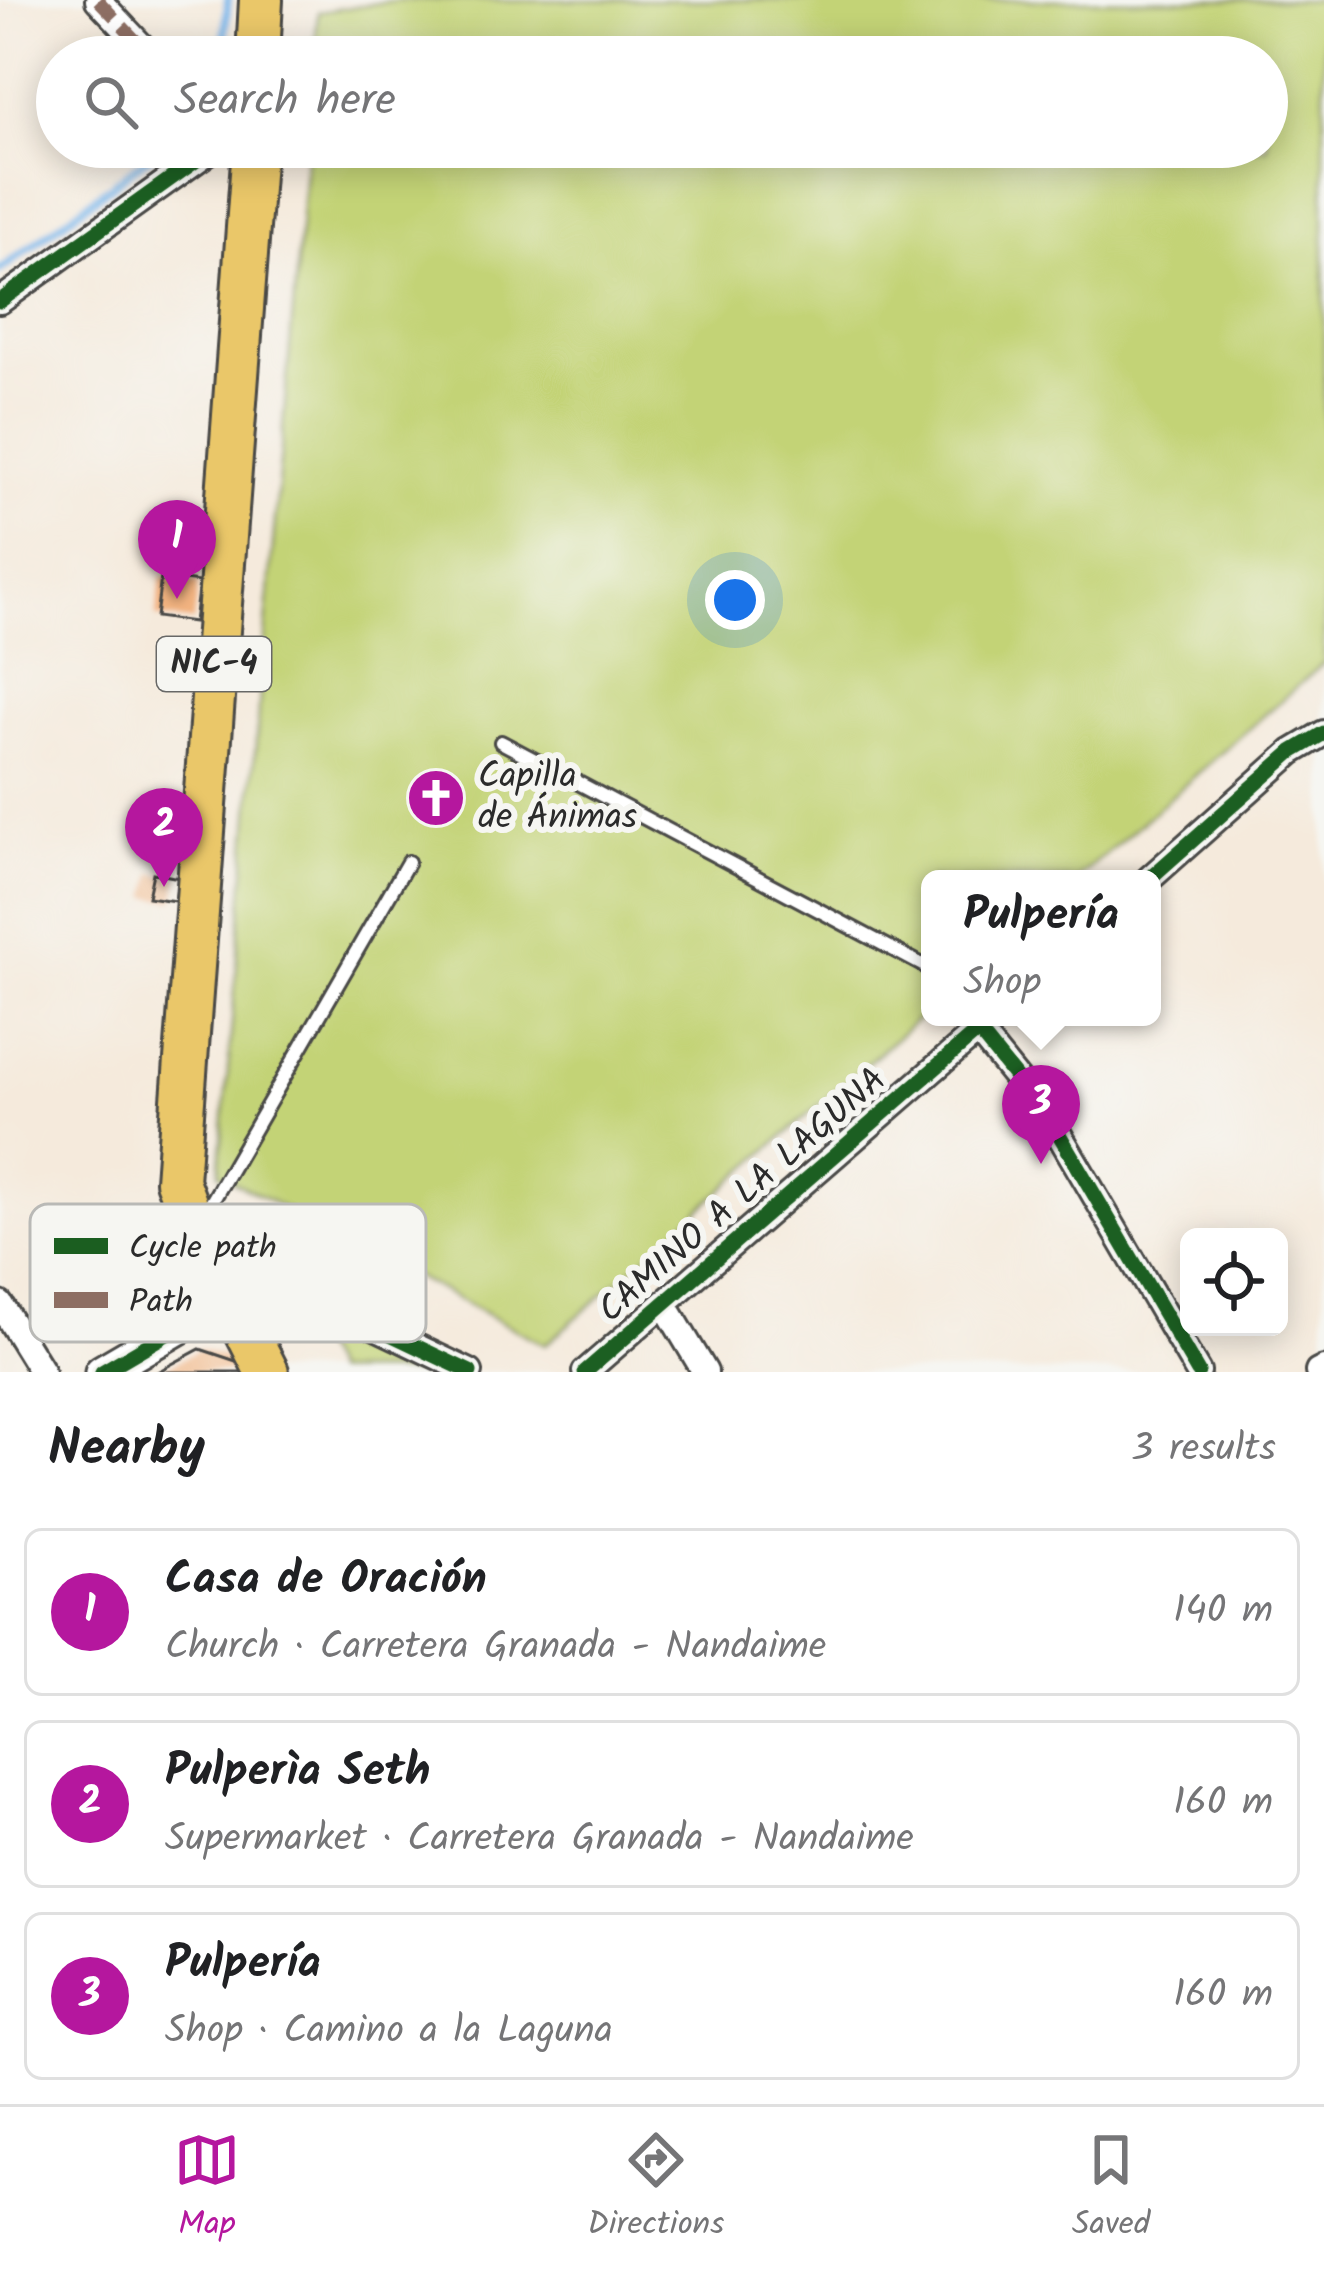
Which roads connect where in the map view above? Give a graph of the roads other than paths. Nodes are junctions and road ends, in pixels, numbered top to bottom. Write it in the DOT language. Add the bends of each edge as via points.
graph roads {
  1 [pos="98,0"];
  2 [pos="261,0"];
  3 [pos="132,36"];
  4 [pos="259,36"];
  5 [pos="186,168"];
  6 [pos="252,168"];
  7 [pos="0,301"];
  8 [pos="1324,733"];
  9 [pos="501,742"];
  10 [pos="408,862"];
  11 [pos="1159,870"];
  12 [pos="921,964"];
  13 [pos="984,1026"];
  14 [pos="987,1026"];
  15 [pos="186,1204"];
  16 [pos="210,1204"];
  17 [pos="0,1304"];
  18 [pos="665,1305"];
  19 [pos="153,1342"];
  20 [pos="253,1342"];
  21 [pos="407,1342"];
  22 [pos="42,1372"];
  23 [pos="102,1372"];
  24 [pos="267,1372"];
  25 [pos="470,1372"];
  26 [pos="585,1372"];
  27 [pos="705,1372"];
  28 [pos="1198,1372"];
  1 -- 3 [label="street"];
  2 -- 4 [label="highway"];
  5 -- 7 [label="street"];
  6 -- 15 [label="highway, NIC-4" via="178,1137"];
  8 -- 11 [label="street"];
  9 -- 12 [label="lane"];
  10 -- 16 [label="lane"];
  13 -- 18 [label="street, CAMINO A LA LAGUNA"];
  14 -- 28 [label="street"];
  17 -- 22 [label="street"];
  18 -- 26 [label="street, CAMINO A LA LAGUNA"];
  18 -- 27 [label="street"];
  19 -- 23 [label="street"];
  20 -- 24 [label="highway, NIC-4"];
  21 -- 25 [label="street"];
}
